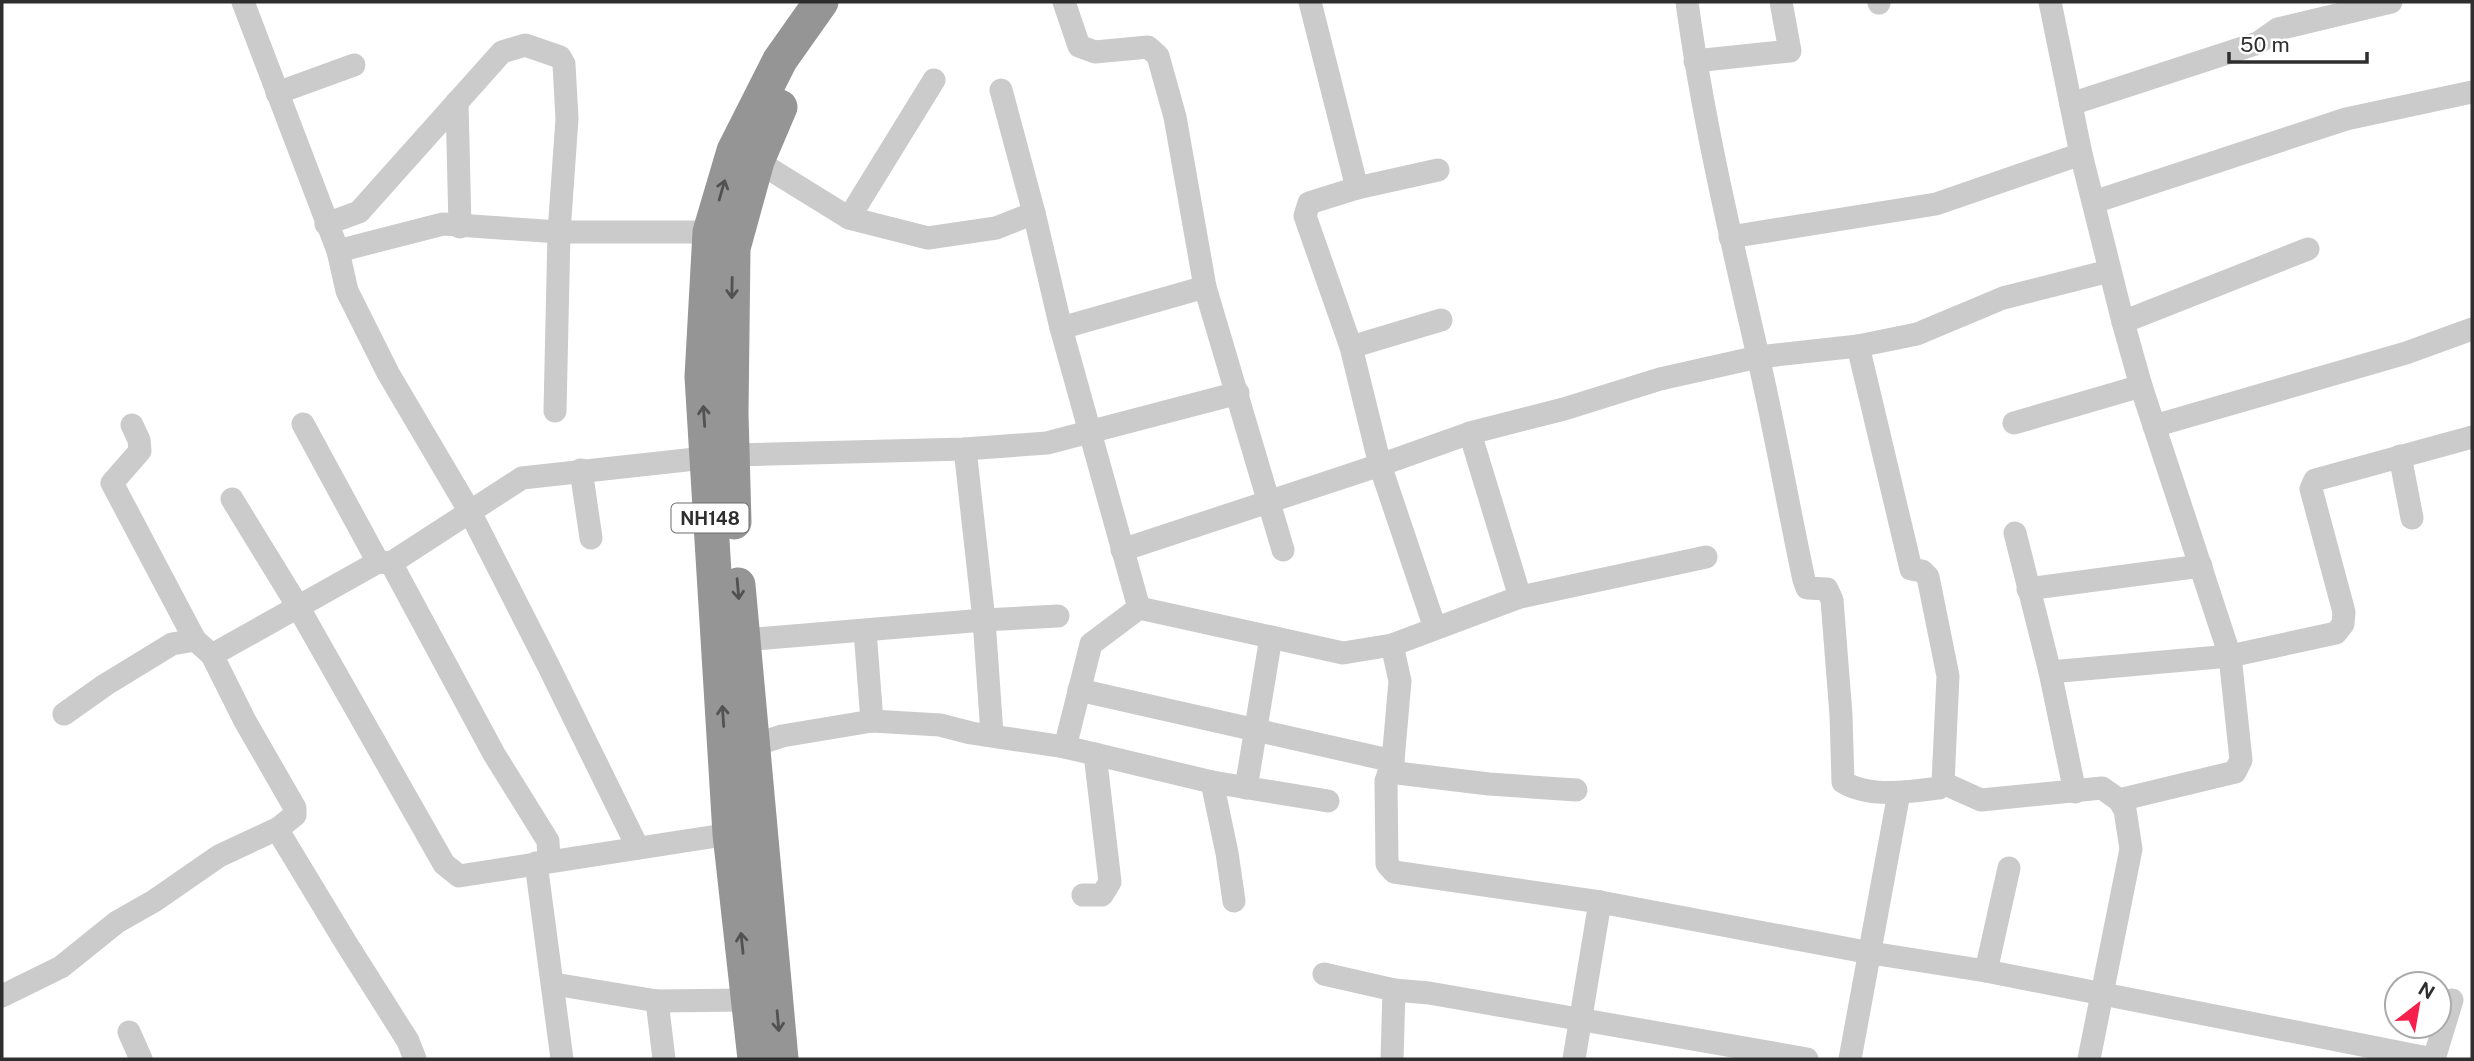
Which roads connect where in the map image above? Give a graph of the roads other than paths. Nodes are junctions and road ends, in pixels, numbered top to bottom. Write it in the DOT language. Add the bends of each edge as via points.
graph roads {
  1 [pos="243,2"];
  2 [pos="821,2"];
  3 [pos="845,2"];
  4 [pos="1064,2"];
  5 [pos="1310,2"];
  6 [pos="1688,2"];
  7 [pos="1781,2"];
  8 [pos="2050,2"];
  9 [pos="2391,2"];
  10 [pos="1695,61"];
  11 [pos="354,65"];
  12 [pos="934,80"];
  13 [pos="1001,90"];
  14 [pos="2472,92"];
  15 [pos="277,93"];
  16 [pos="457,102"];
  17 [pos="2071,104"];
  18 [pos="2081,154"];
  19 [pos="757,161"];
  20 [pos="1438,170"];
  21 [pos="1357,188"];
  22 [pos="2094,202"];
  23 [pos="1034,213"];
  24 [pos="849,218"];
  25 [pos="326,224"];
  26 [pos="460,227"];
  27 [pos="559,232"];
  28 [pos="710,232"];
  29 [pos="1730,237"];
  30 [pos="2308,249"];
  31 [pos="338,251"];
  32 [pos="2109,271"];
  33 [pos="1205,287"];
  34 [pos="1441,320"];
  35 [pos="2123,322"];
  36 [pos="1061,328"];
  37 [pos="2472,329"];
  38 [pos="1858,346"];
  39 [pos="1351,347"];
  40 [pos="1758,357"];
  41 [pos="2141,386"];
  42 [pos="1238,393"];
  43 [pos="555,411"];
  44 [pos="2014,423"];
  45 [pos="303,424"];
  46 [pos="132,425"];
  47 [pos="2154,425"];
  48 [pos="1089,433"];
  49 [pos="1470,433"];
  50 [pos="2472,437"];
  51 [pos="965,449"];
  52 [pos="719,456"];
  53 [pos="2400,456"];
  54 [pos="1380,465"];
  55 [pos="581,470"];
  56 [pos="232,499"];
  57 [pos="1269,501"];
  58 [pos="470,512"];
  59 [pos="2412,518"];
  60 [pos="2015,533"];
  61 [pos="591,538"];
  62 [pos="1122,550"];
  63 [pos="1283,550"];
  64 [pos="1706,557"];
  65 [pos="384,562"];
  66 [pos="2201,566"];
  67 [pos="2028,589"];
  68 [pos="1520,597"];
  69 [pos="297,605"];
  70 [pos="1139,608"];
  71 [pos="1058,616"];
  72 [pos="984,620"];
  73 [pos="1435,628"];
  74 [pos="865,631"];
  75 [pos="1271,637"];
  76 [pos="743,639"];
  77 [pos="1392,645"];
  78 [pos="204,647"];
  79 [pos="2230,656"];
  80 [pos="2050,672"];
  81 [pos="1079,690"];
  82 [pos="64,714"];
  83 [pos="872,721"];
  84 [pos="1256,731"];
  85 [pos="992,734"];
  86 [pos="752,746"];
  87 [pos="1065,747"];
  88 [pos="1095,754"];
  89 [pos="1391,766"];
  90 [pos="1212,782"];
  91 [pos="1943,783"];
  92 [pos="741,785"];
  93 [pos="1245,788"];
  94 [pos="1576,790"];
  95 [pos="2075,792"];
  96 [pos="1899,793"];
  97 [pos="2119,800"];
  98 [pos="1328,801"];
  99 [pos="279,828"];
  100 [pos="730,834"];
  101 [pos="638,848"];
  102 [pos="542,862"];
  103 [pos="2009,868"];
  104 [pos="1083,895"];
  105 [pos="1234,901"];
  106 [pos="1600,902"];
  107 [pos="1871,953"];
  108 [pos="1986,971"];
  109 [pos="1324,974"];
  110 [pos="554,984"];
  111 [pos="1394,990"];
  112 [pos="2103,994"];
  113 [pos="2,996"];
  114 [pos="748,1000"];
  115 [pos="657,1001"];
  116 [pos="1582,1020"];
  117 [pos="129,1032"];
  118 [pos="2439,1040"];
  119 [pos="141,1059"];
  120 [pos="415,1059"];
  121 [pos="562,1059"];
  122 [pos="664,1059"];
  123 [pos="755,1059"];
  124 [pos="781,1059"];
  125 [pos="1392,1059"];
  126 [pos="1574,1059"];
  127 [pos="1807,1059"];
  128 [pos="1850,1059"];
  129 [pos="2089,1059"];
  130 [pos="2433,1059"];
  1 -- 15 [label="street"];
  28 -- 2 [label="highway, NH148, one-way" via="734,150 780,60"];
  3 -- 19 [label="highway, NH148" via="787,91"];
  4 -- 33 [label="street" via="1079,46 1095,52 1148,47 1158,56 1175,117"];
  5 -- 21 [label="street"];
  6 -- 10 [label="street"];
  7 -- 10 [label="street" via="1790,51"];
  8 -- 17 [label="street"];
  9 -- 17 [label="street" via="2278,29 2258,43"];
  10 -- 29 [label="street"];
  11 -- 15 [label="street"];
  12 -- 24 [label="street"];
  13 -- 23 [label="street"];
  14 -- 22 [label="street" via="2346,119"];
  15 -- 25 [label="street"];
  16 -- 25 [label="street" via="359,212"];
  16 -- 26 [label="street"];
  16 -- 27 [label="street" via="502,52 525,45 560,57 567,119"];
  17 -- 18 [label="street"];
  18 -- 22 [label="street"];
  18 -- 29 [label="street" via="1936,204"];
  19 -- 24 [label="street"];
  19 -- 52 [label="highway, NH148, one-way" via="733,248"];
  20 -- 21 [label="street"];
  21 -- 39 [label="street" via="1309,203 1305,216"];
  22 -- 32 [label="street"];
  23 -- 24 [label="street" via="996,228 928,238"];
  23 -- 36 [label="street"];
  25 -- 31 [label="street"];
  26 -- 27 [label="street"];
  26 -- 31 [label="street" via="443,224"];
  27 -- 28 [label="street"];
  27 -- 43 [label="street"];
  52 -- 28 [label="highway, NH148, one-way" via="702,377"];
  29 -- 40 [label="street"];
  30 -- 35 [label="street"];
  31 -- 58 [label="street" via="347,291 382,361"];
  32 -- 35 [label="street"];
  32 -- 38 [label="street" via="2003,298 1917,334"];
  33 -- 36 [label="street"];
  33 -- 42 [label="street"];
  34 -- 39 [label="street"];
  35 -- 41 [label="street"];
  36 -- 48 [label="street"];
  37 -- 47 [label="street" via="2406,353"];
  38 -- 40 [label="street"];
  38 -- 91 [label="street" via="1911,569 1928,577 1939,627 1948,676"];
  39 -- 54 [label="street"];
  40 -- 49 [label="street" via="1660,379"];
  40 -- 96 [label="street" via="1804,580 1807,588 1827,589 1832,600 1843,782"];
  41 -- 44 [label="street"];
  41 -- 47 [label="street"];
  42 -- 48 [label="street"];
  42 -- 57 [label="street"];
  45 -- 65 [label="street"];
  46 -- 78 [label="street" via="140,451 112,483"];
  47 -- 66 [label="street"];
  48 -- 51 [label="street" via="1047,443"];
  48 -- 62 [label="street"];
  49 -- 54 [label="street"];
  49 -- 68 [label="street"];
  50 -- 53 [label="street"];
  51 -- 52 [label="street"];
  51 -- 72 [label="street"];
  52 -- 55 [label="street"];
  52 -- 76 [label="highway, NH148, one-way"];
  92 -- 52 [label="highway, NH148, one-way"];
  53 -- 59 [label="street"];
  53 -- 79 [label="street" via="2315,480 2311,489 2344,612 2343,624 2336,632"];
  54 -- 57 [label="street"];
  54 -- 73 [label="street"];
  55 -- 58 [label="street" via="522,478"];
  55 -- 61 [label="street"];
  56 -- 69 [label="street"];
  57 -- 62 [label="street"];
  57 -- 63 [label="street"];
  58 -- 65 [label="street"];
  58 -- 101 [label="street"];
  60 -- 67 [label="street"];
  62 -- 70 [label="street"];
  64 -- 68 [label="street"];
  65 -- 69 [label="street"];
  65 -- 102 [label="street" via="548,841"];
  66 -- 67 [label="street"];
  66 -- 79 [label="street"];
  67 -- 80 [label="street"];
  68 -- 73 [label="street"];
  69 -- 78 [label="street"];
  69 -- 102 [label="street" via="444,864 459,876"];
  70 -- 75 [label="street"];
  70 -- 81 [label="street" via="1091,644"];
  71 -- 72 [label="street"];
  72 -- 74 [label="street"];
  72 -- 85 [label="street"];
  73 -- 77 [label="street"];
  74 -- 76 [label="street"];
  74 -- 83 [label="street"];
  75 -- 77 [label="street" via="1343,653"];
  75 -- 84 [label="street"];
  76 -- 86 [label="highway, NH148"];
  77 -- 89 [label="street" via="1400,681"];
  78 -- 82 [label="street" via="172,643"];
  78 -- 99 [label="street" via="295,808 295,815"];
  79 -- 80 [label="street"];
  79 -- 97 [label="street" via="2241,760 2235,772"];
  80 -- 95 [label="street"];
  81 -- 84 [label="street"];
  81 -- 87 [label="street"];
  83 -- 85 [label="street"];
  83 -- 86 [label="street" via="782,736"];
  84 -- 89 [label="street"];
  84 -- 93 [label="street"];
  85 -- 87 [label="street"];
  86 -- 92 [label="highway, NH148"];
  87 -- 88 [label="street"];
  88 -- 90 [label="street"];
  88 -- 104 [label="street" via="1110,882 1102,895"];
  89 -- 94 [label="street" via="1489,784"];
  89 -- 106 [label="street" via="1386,781 1387,864 1394,872"];
  90 -- 93 [label="street"];
  90 -- 105 [label="street"];
  91 -- 95 [label="street" via="1981,800"];
  91 -- 96 [label="street" via="1939,788"];
  92 -- 100 [label="highway, NH148"];
  92 -- 124 [label="highway, NH148, one-way"];
  93 -- 98 [label="street"];
  95 -- 97 [label="street" via="2102,788"];
  96 -- 107 [label="street"];
  97 -- 112 [label="street" via="2132,849"];
  99 -- 113 [label="street" via="219,856 117,922 61,967"];
  99 -- 120 [label="street"];
  100 -- 101 [label="street"];
  114 -- 100 [label="highway, NH148, one-way"];
  101 -- 102 [label="street"];
  102 -- 110 [label="street"];
  103 -- 108 [label="street"];
  106 -- 107 [label="street"];
  106 -- 116 [label="street"];
  107 -- 108 [label="street"];
  107 -- 128 [label="street"];
  108 -- 112 [label="street"];
  109 -- 111 [label="street"];
  110 -- 115 [label="street"];
  110 -- 121 [label="street"];
  111 -- 116 [label="street"];
  111 -- 125 [label="street"];
  112 -- 129 [label="street"];
  112 -- 130 [label="street"];
  114 -- 115 [label="street"];
  114 -- 123 [label="highway, NH148"];
  115 -- 122 [label="street"];
  116 -- 126 [label="street"];
  116 -- 127 [label="street"];
  117 -- 119 [label="street"];
  118 -- 130 [label="street"];
}
